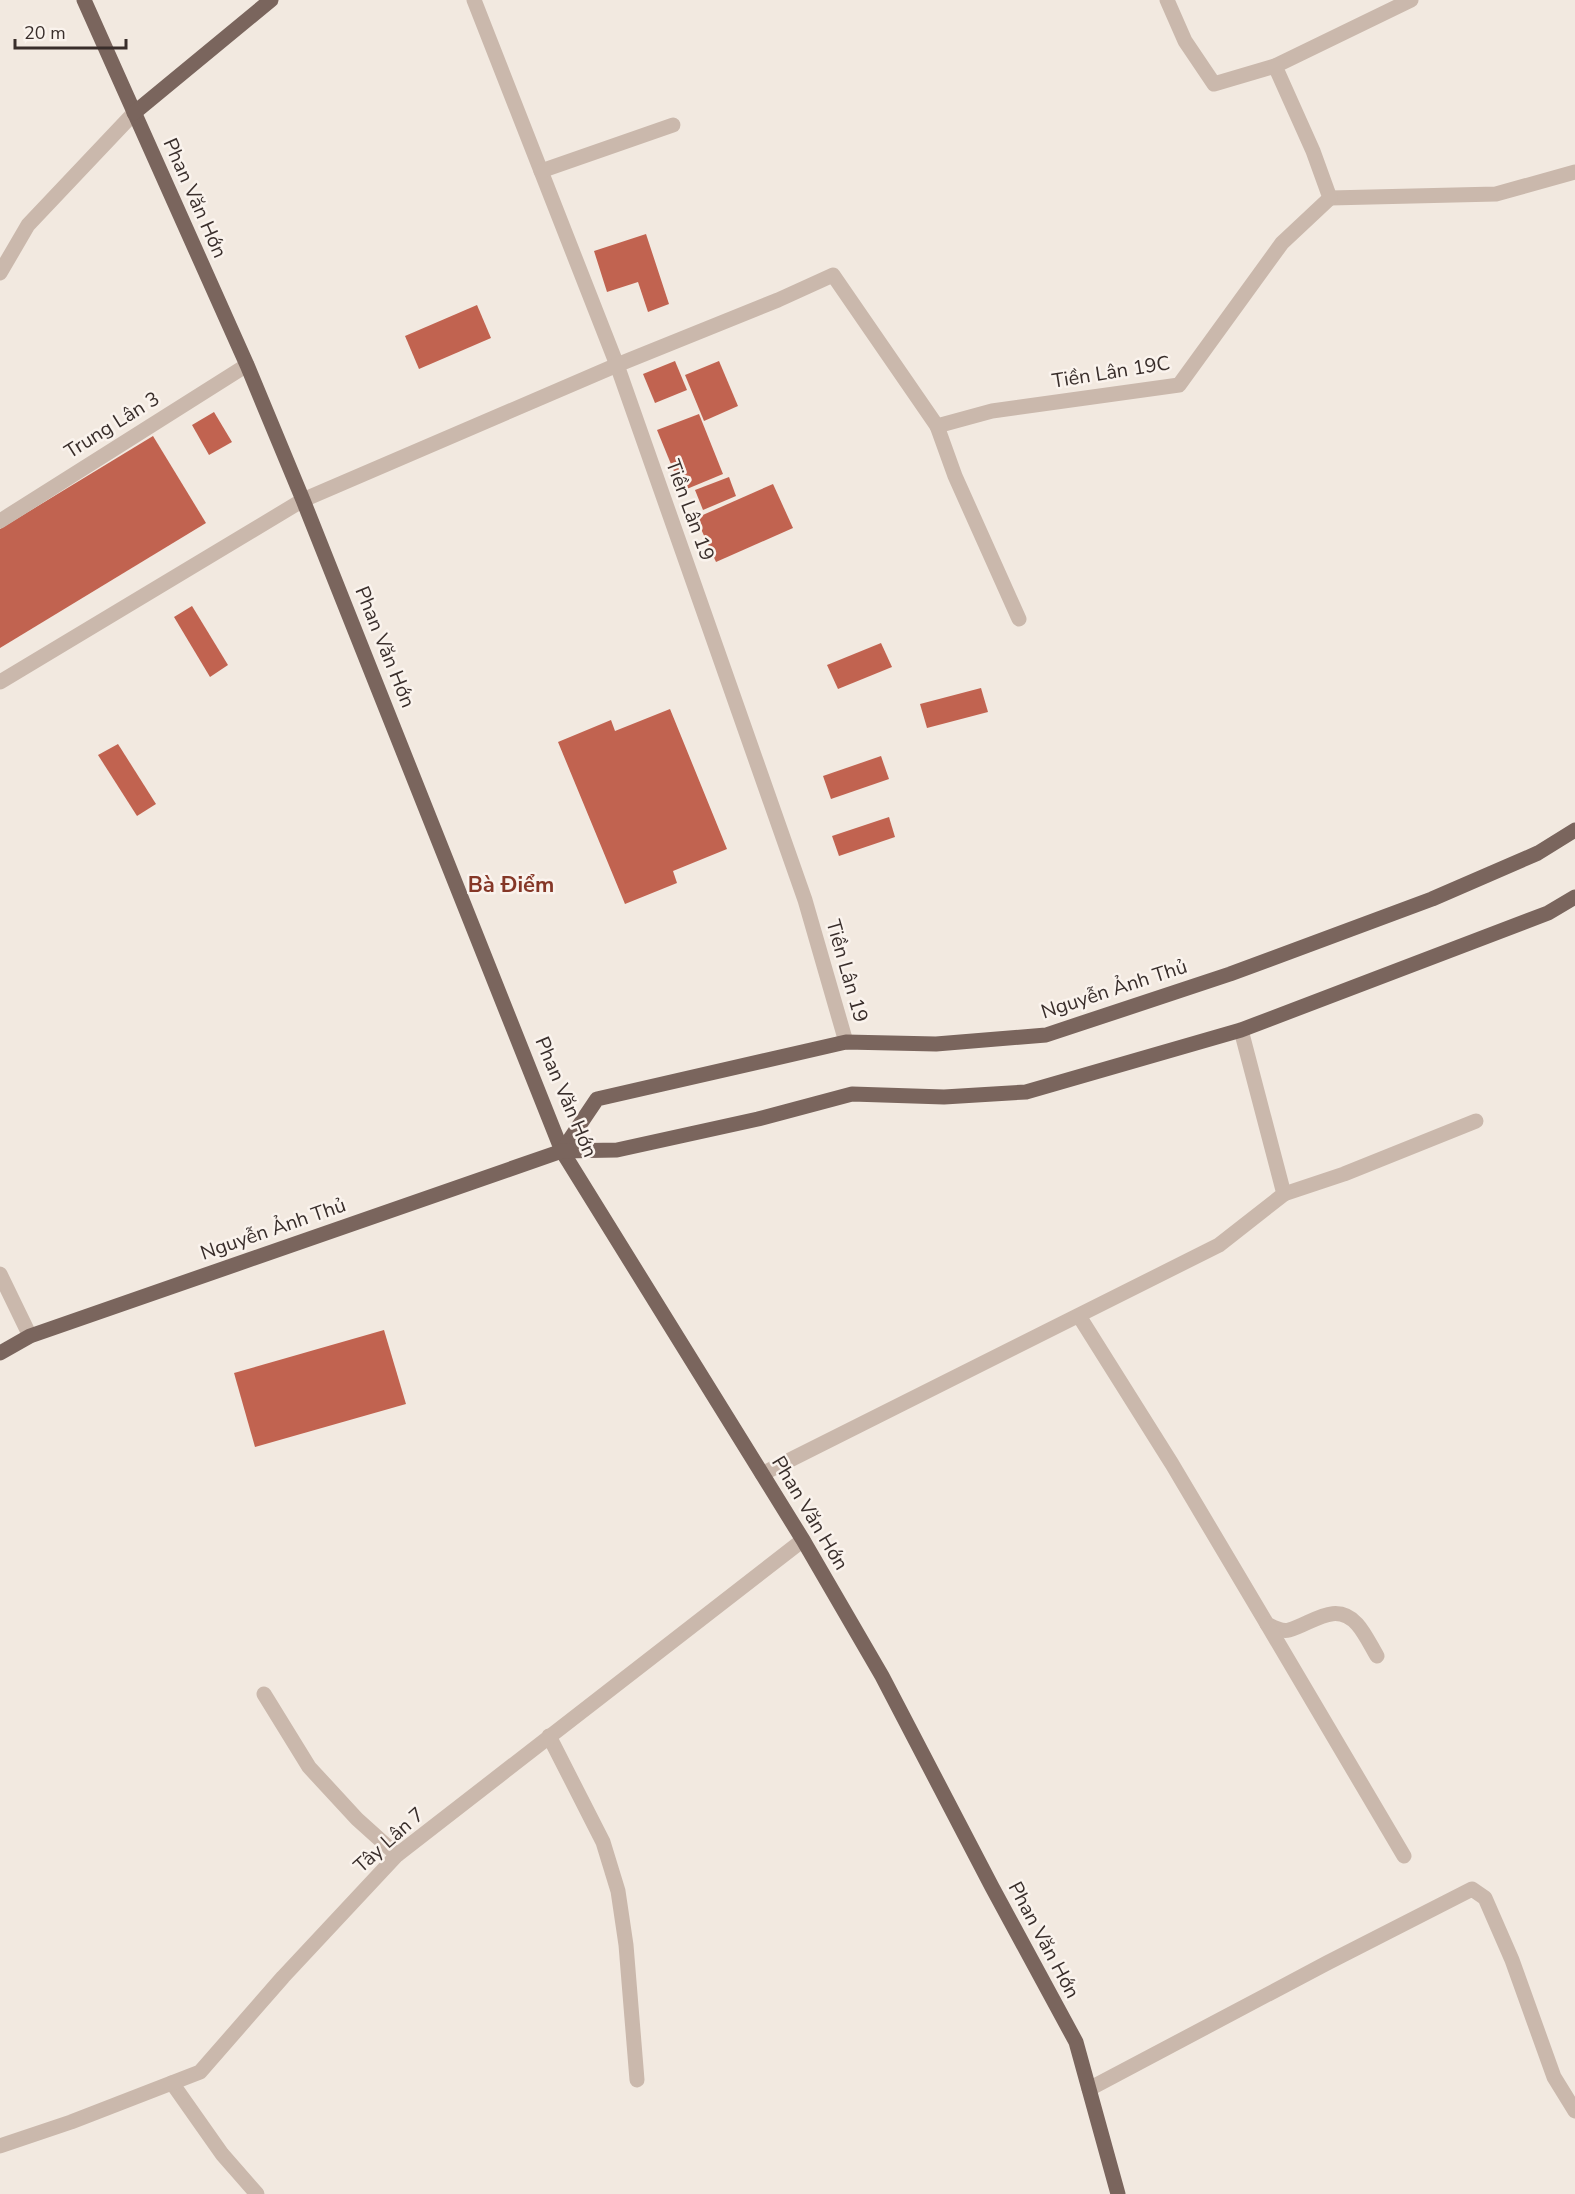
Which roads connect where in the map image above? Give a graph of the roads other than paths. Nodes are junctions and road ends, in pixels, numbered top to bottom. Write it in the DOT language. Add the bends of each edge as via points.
graph roads {
  1 [pos="84,0"];
  2 [pos="271,0"];
  3 [pos="474,0"];
  4 [pos="1167,0"];
  5 [pos="1411,0"];
  6 [pos="1275,66"];
  7 [pos="134,113"];
  8 [pos="673,125"];
  9 [pos="541,171"];
  10 [pos="1575,172"];
  11 [pos="1330,198"];
  12 [pos="0,273"];
  13 [pos="247,365"];
  14 [pos="616,365"];
  15 [pos="937,426"];
  16 [pos="303,500"];
  17 [pos="0,521"];
  18 [pos="1019,619"];
  19 [pos="0,682"];
  20 [pos="1575,830"];
  21 [pos="1575,897"];
  22 [pos="1241,1030"];
  23 [pos="846,1042"];
  24 [pos="1476,1121"];
  25 [pos="562,1151"];
  26 [pos="1284,1194"];
  27 [pos="0,1274"];
  28 [pos="1079,1316"];
  29 [pos="30,1336"];
  30 [pos="0,1353"];
  31 [pos="762,1474"];
  32 [pos="803,1540"];
  33 [pos="1267,1624"];
  34 [pos="1377,1656"];
  35 [pos="264,1694"];
  36 [pos="549,1737"];
  37 [pos="397,1855"];
  38 [pos="1404,1856"];
  39 [pos="636,2080"];
  40 [pos="172,2083"];
  41 [pos="1089,2089"];
  42 [pos="1575,2112"];
  43 [pos="0,2146"];
  44 [pos="257,2194"];
  45 [pos="1118,2194"];
  1 -- 7 [label="main road, Phan Văn Hớn"];
  2 -- 7 [label="main road"];
  3 -- 9 [label="street, Tiền Lân 19"];
  4 -- 6 [label="street" via="1185,41 1214,84"];
  5 -- 6 [label="street"];
  6 -- 11 [label="street"];
  7 -- 12 [label="street" via="28,225"];
  7 -- 13 [label="main road, Phan Văn Hớn"];
  8 -- 9 [label="street"];
  9 -- 14 [label="street, Tiền Lân 19"];
  10 -- 11 [label="street" via="1496,194"];
  11 -- 15 [label="street, Tiền Lân 19C" via="1282,243 1179,385 992,411"];
  13 -- 16 [label="main road, Phan Văn Hớn"];
  13 -- 17 [label="street, Trung Lân 3"];
  14 -- 15 [label="street" via="832,275"];
  14 -- 16 [label="street"];
  14 -- 23 [label="street, Tiền Lân 19" via="805,900"];
  15 -- 18 [label="street"];
  16 -- 19 [label="street"];
  16 -- 25 [label="main road, Phan Văn Hớn"];
  20 -- 23 [label="main road, Nguyễn Ảnh Thủ" via="1538,853 1431,899 1230,974 1046,1035 936,1044"];
  21 -- 22 [label="main road, Nguyễn Ảnh Thủ" via="1548,914"];
  22 -- 25 [label="main road, Nguyễn Ảnh Thủ" via="1026,1092 944,1097 852,1094 617,1150"];
  22 -- 26 [label="street"];
  23 -- 25 [label="main road, Nguyễn Ảnh Thủ" via="597,1099"];
  24 -- 26 [label="street"];
  25 -- 29 [label="main road, Nguyễn Ảnh Thủ"];
  25 -- 31 [label="main road, Phan Văn Hớn"];
  26 -- 28 [label="street" via="1219,1245"];
  27 -- 29 [label="street"];
  28 -- 31 [label="street"];
  28 -- 33 [label="street"];
  29 -- 30 [label="main road, Nguyễn Ảnh Thủ"];
  31 -- 32 [label="main road, Phan Văn Hớn"];
  32 -- 36 [label="street, Tây Lân 7"];
  32 -- 41 [label="main road, Phan Văn Hớn" via="882,1676 1076,2042"];
  33 -- 34 [label="street" via="1287,1630 1322,1615 1343,1615 1357,1624"];
  33 -- 38 [label="street"];
  35 -- 37 [label="street" via="309,1767"];
  36 -- 37 [label="street, Tây Lân 7"];
  36 -- 39 [label="street" via="603,1842 618,1891"];
  37 -- 40 [label="street, Tây Lân 7" via="200,2072"];
  40 -- 43 [label="street, Tây Lân 7"];
  40 -- 44 [label="street" via="222,2154"];
  41 -- 42 [label="street" via="1472,1889 1485,1898 1554,2077"];
  41 -- 45 [label="main road, Phan Văn Hớn"];
}
